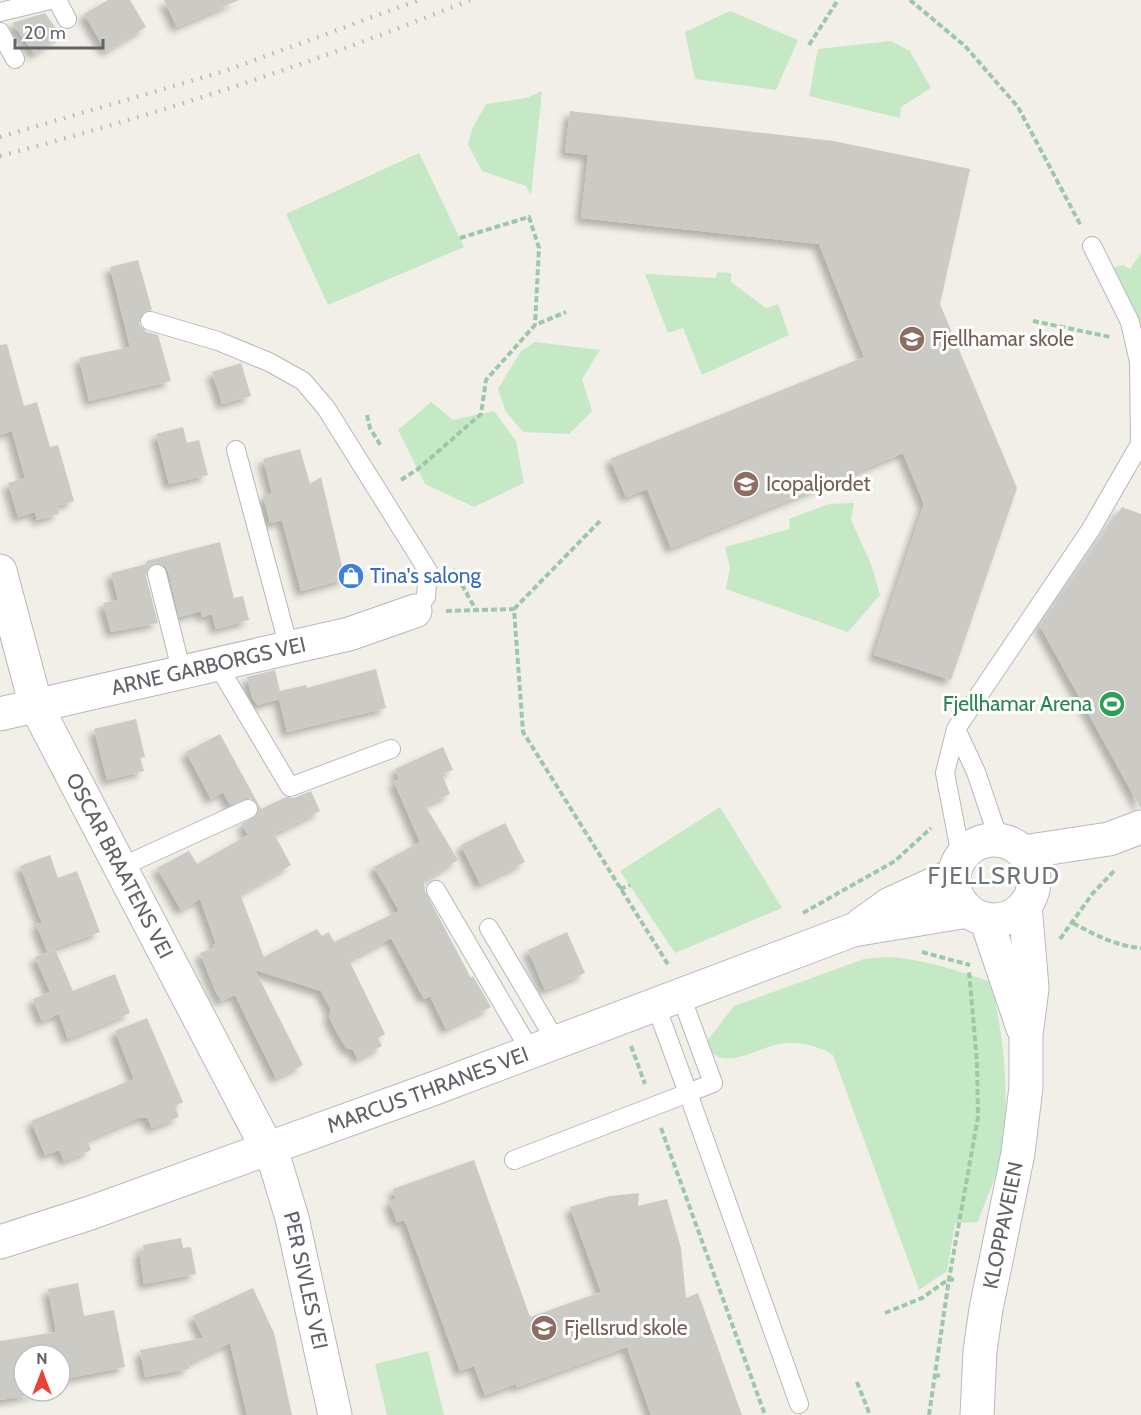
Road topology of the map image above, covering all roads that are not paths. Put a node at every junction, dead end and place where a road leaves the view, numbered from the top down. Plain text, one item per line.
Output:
1 (50, 0) edge
2 (57, 0) edge
3 (0, 12) edge
4 (67, 19) dead end
5 (0, 32) edge
6 (15, 59) dead end
7 (1092, 246) road end
8 (150, 321) dead end
9 (236, 450) dead end
10 (0, 571) edge
11 (157, 574) dead end
12 (416, 611) joint
13 (289, 648) junction
14 (217, 664) junction
15 (182, 673) junction
16 (36, 706) junction
17 (0, 714) edge
18 (956, 729) junction
19 (391, 749) dead end
20 (248, 809) dead end
21 (1141, 827) edge
22 (1011, 846) junction
23 (1114, 852) junction
24 (958, 865) junction
25 (121, 867) junction
26 (436, 891) dead end
27 (1029, 897) junction
28 (977, 915) junction
29 (489, 928) dead end
30 (853, 930) junction
31 (670, 991) junction
32 (1026, 1035) junction
33 (544, 1047) junction
34 (688, 1093) junction
35 (268, 1149) junction
36 (514, 1160) dead end
37 (0, 1242) edge
38 (799, 1404) dead end
39 (335, 1415) edge
40 (977, 1415) edge

1 - 3 lane
2 - 4 lane
5 - 6 lane
7 - 18 lane
8 - 12 lane
9 - 13 lane
10 - 16 main road, OSCAR BRAATENS VEI
11 - 15 lane
12 - 13 main road, ARNE GARBORGS VEI
13 - 14 main road, ARNE GARBORGS VEI
14 - 15 main road, ARNE GARBORGS VEI
14 - 19 lane
15 - 16 main road, ARNE GARBORGS VEI
16 - 17 main road, ARNE GARBORGS VEI
16 - 25 main road, OSCAR BRAATENS VEI
18 - 22 lane
18 - 24 lane
20 - 25 lane
21 - 23 main road
22 - 23 main road
22 - 24 main road
22 - 27 main road
23 - 27 main road
24 - 28 main road
24 - 30 main road, MARCUS THRANES VEI
25 - 35 main road, OSCAR BRAATENS VEI
26 - 33 lane
27 - 28 main road
27 - 32 main road, KLOPPAVEIEN
28 - 30 main road, MARCUS THRANES VEI
28 - 32 main road, KLOPPAVEIEN
29 - 33 lane
30 - 31 main road, MARCUS THRANES VEI
31 - 33 main road, MARCUS THRANES VEI
31 - 34 lane
31 - 34 lane
32 - 40 main road, KLOPPAVEIEN
33 - 35 main road, MARCUS THRANES VEI
34 - 36 lane
34 - 38 lane
35 - 37 main road, MARCUS THRANES VEI
35 - 39 main road, PER SIVLES VEI

